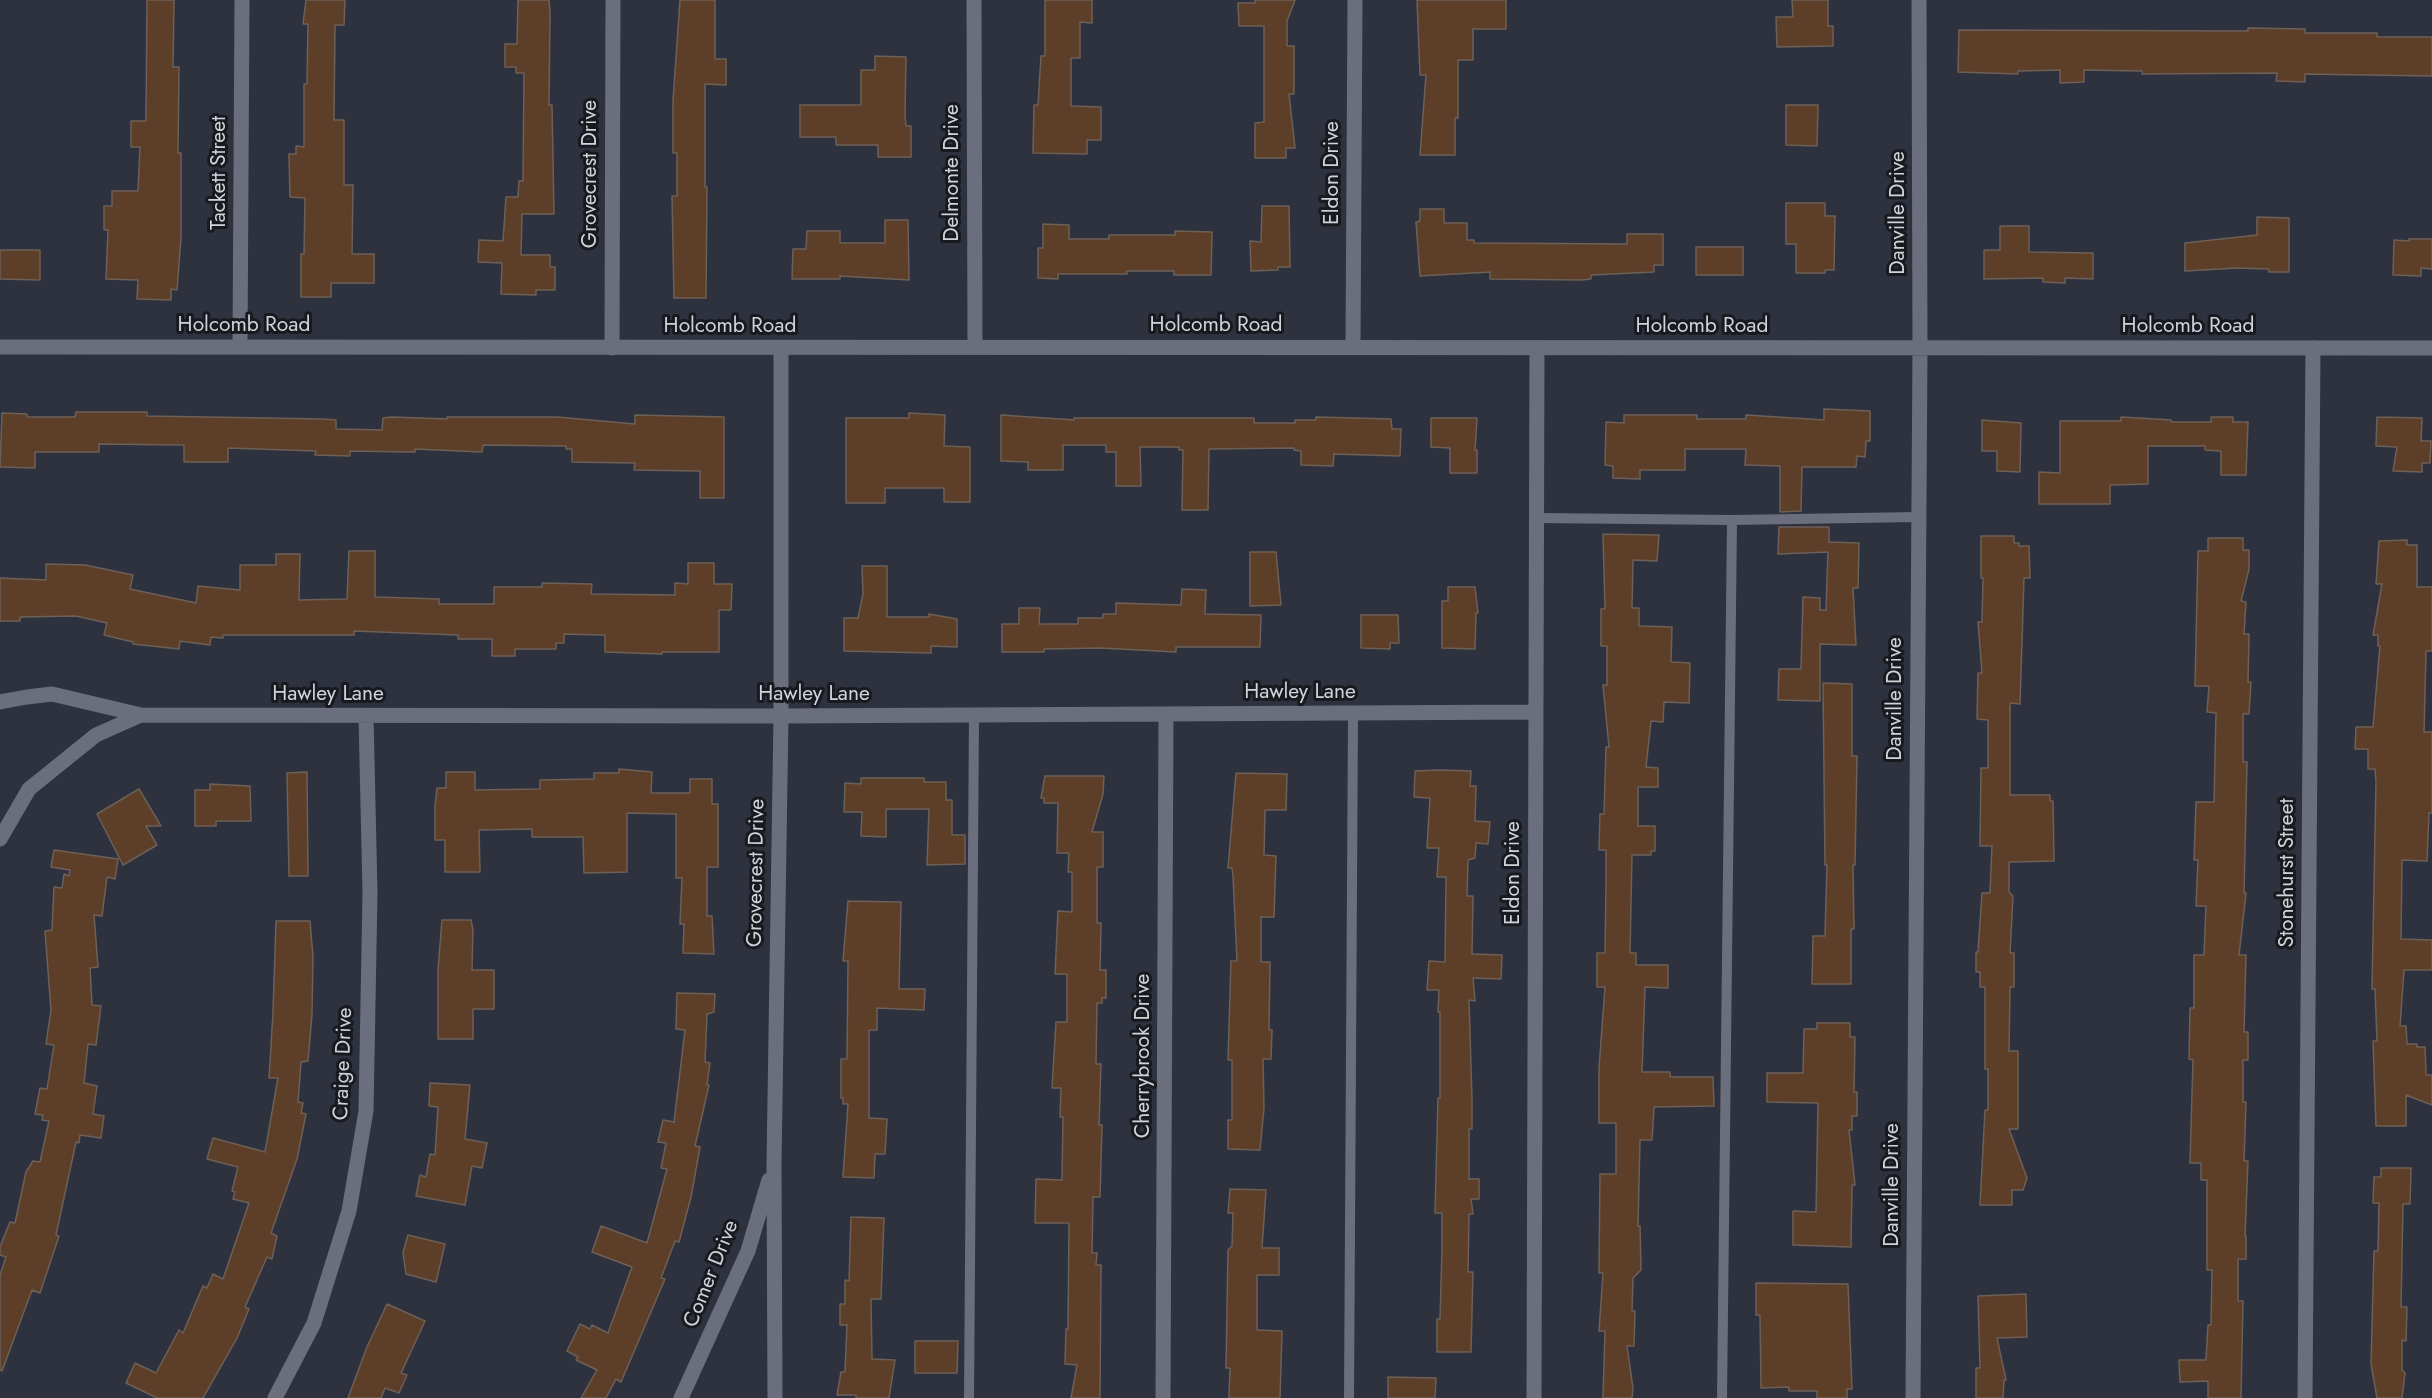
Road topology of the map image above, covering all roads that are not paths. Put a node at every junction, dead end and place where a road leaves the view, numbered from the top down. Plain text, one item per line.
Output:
1 (242, 0) edge
2 (613, 0) edge
3 (974, 0) edge
4 (1355, 0) edge
5 (1919, 0) edge
6 (975, 346) junction
7 (0, 347) edge
8 (240, 347) junction
9 (1353, 347) junction
10 (612, 348) junction
11 (781, 348) junction
12 (1538, 348) junction
13 (1920, 348) junction
14 (2313, 348) junction
15 (2432, 348) edge
16 (1918, 517) junction
17 (1538, 518) junction
18 (1732, 520) junction
19 (0, 702) edge
20 (1536, 712) junction
21 (1353, 713) junction
22 (1166, 714) junction
23 (141, 715) junction
24 (366, 716) junction
25 (974, 716) junction
26 (781, 717) junction
27 (0, 839) edge
28 (774, 1163) junction
29 (275, 1398) edge
30 (681, 1398) edge
31 (775, 1398) edge
32 (969, 1398) edge
33 (1163, 1398) edge
34 (1349, 1398) edge
35 (1534, 1398) edge
36 (1722, 1398) edge
37 (1913, 1398) edge
38 (2306, 1398) edge

1 - 8 street, Tackett Street
2 - 10 street, Grovecrest Drive
3 - 6 street, Delmonte Drive
4 - 9 street, Eldon Drive
5 - 13 street, Danville Drive
6 - 9 street, Holcomb Road
6 - 11 street, Holcomb Road
7 - 8 street, Holcomb Road
8 - 10 street, Holcomb Road
9 - 12 street, Holcomb Road
10 - 11 street, Holcomb Road
11 - 26 street, Grovecrest Drive
12 - 13 street, Holcomb Road
12 - 17 street, Eldon Drive
13 - 14 street, Holcomb Road
13 - 16 street, Danville Drive
14 - 15 street, Holcomb Road
14 - 38 street, Stonehurst Street
16 - 18 lane
16 - 37 street, Danville Drive
17 - 18 lane
17 - 20 street, Eldon Drive
18 - 36 lane
19 - 23 street
20 - 21 street, Hawley Lane
20 - 35 street, Eldon Drive
21 - 22 street, Hawley Lane
21 - 34 lane
22 - 25 street, Hawley Lane
22 - 33 street, Cherrybrook Drive
23 - 24 street, Hawley Lane
23 - 27 street, Hawley Lane
24 - 26 street, Hawley Lane
24 - 29 street, Craige Drive
25 - 26 street, Hawley Lane
25 - 32 lane
26 - 28 street, Grovecrest Drive
28 - 30 street, Comer Drive
28 - 31 street, Grovecrest Drive

